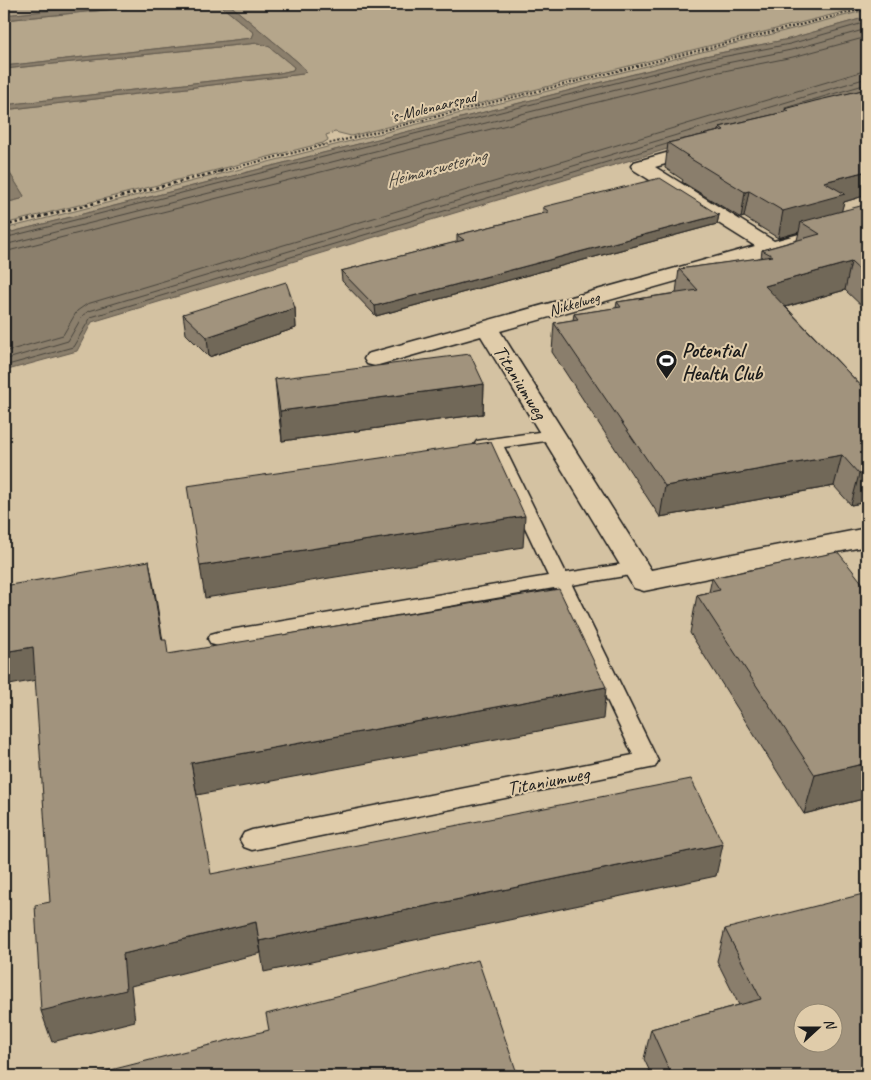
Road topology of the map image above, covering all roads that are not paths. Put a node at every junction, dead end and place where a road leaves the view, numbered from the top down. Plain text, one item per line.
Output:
1 (716, 145) edge
2 (867, 221) edge
3 (772, 248) junction
4 (486, 328) junction
5 (375, 359) dead end
6 (553, 435) junction
7 (494, 444) junction
8 (465, 448) edge
9 (867, 537) edge
10 (636, 568) junction
11 (560, 581) junction
12 (218, 639) dead end
13 (252, 840) dead end

1 - 3 street
2 - 3 street, Nikkelweg
3 - 4 street, Nikkelweg
4 - 5 street, Nikkelweg
4 - 6 street, Titaniumweg
6 - 7 lane, Titaniumweg
6 - 10 street, Titaniumweg
7 - 8 lane, Titaniumweg
7 - 11 lane, Titaniumweg
9 - 10 street, Titaniumweg
10 - 11 lane
11 - 12 lane
11 - 13 lane, Titaniumweg

